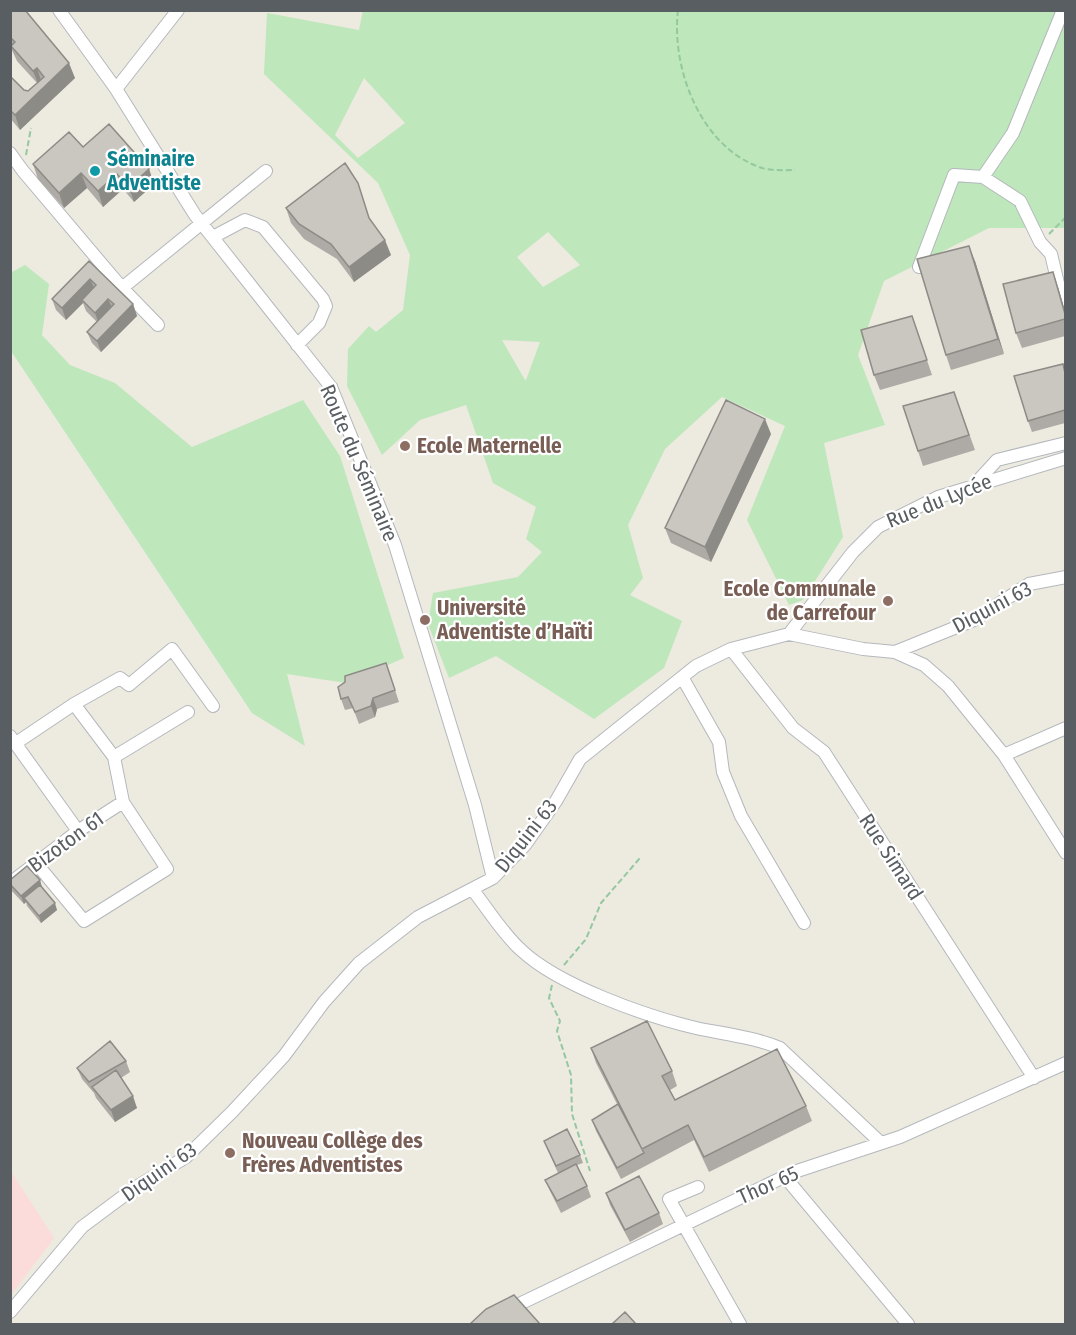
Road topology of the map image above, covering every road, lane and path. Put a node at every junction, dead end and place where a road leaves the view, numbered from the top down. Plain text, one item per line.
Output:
1 (59, 10) edge
2 (178, 10) edge
3 (678, 10) edge
4 (1063, 10) edge
5 (116, 88) junction
6 (31, 128) dead end
7 (10, 153) edge
8 (795, 170) dead end
9 (23, 171) junction
10 (266, 171) dead end
11 (983, 177) junction
12 (1065, 217) edge
13 (202, 224) junction
14 (213, 237) junction
15 (1040, 242) junction
16 (919, 267) edge
17 (122, 288) junction
18 (1065, 317) edge
19 (158, 325) dead end
20 (297, 345) junction
21 (1065, 443) edge
22 (1065, 458) edge
23 (974, 485) junction
24 (1065, 577) edge
25 (789, 634) junction
26 (731, 649) junction
27 (895, 652) junction
28 (682, 677) junction
29 (75, 704) junction
30 (213, 706) dead end
31 (188, 712) dead end
32 (1065, 728) edge
33 (13, 739) edge
34 (1004, 755) junction
35 (114, 757) junction
36 (123, 802) junction
37 (78, 831) junction
38 (1065, 854) edge
39 (640, 858) dead end
40 (36, 863) junction
41 (494, 878) junction
42 (10, 884) edge
43 (472, 889) junction
44 (804, 923) dead end
45 (554, 976) junction
46 (1065, 1062) edge
47 (1035, 1078) junction
48 (881, 1143) junction
49 (590, 1171) dead end
50 (785, 1177) junction
51 (698, 1187) dead end
52 (683, 1225) junction
53 (10, 1312) edge
54 (495, 1315) edge
55 (740, 1324) edge
56 (908, 1324) edge

1 - 5 street, Route du Séminaire
2 - 5 street
3 - 8 path
4 - 11 street
5 - 13 street, Route du Séminaire
6 - 9 path
7 - 9 street
9 - 17 street
10 - 13 street
11 - 15 street
11 - 16 street
12 - 15 path
13 - 14 street, Route du Séminaire
13 - 17 street
14 - 20 street, Route du Séminaire
14 - 20 street
15 - 18 street
17 - 19 street
20 - 41 street, Route du Séminaire
21 - 23 street
22 - 23 street, Rue du Lycée
23 - 25 street, Rue du Lycée
24 - 27 street, Diquini 63
25 - 26 street, Diquini 63
25 - 27 street, Diquini 63
26 - 28 street, Diquini 63
26 - 47 street, Rue Simard
27 - 34 street
28 - 41 street, Diquini 63
28 - 44 street
29 - 30 street
29 - 33 street
29 - 35 street
31 - 35 street
32 - 34 street
33 - 37 street
34 - 38 street
35 - 36 street
36 - 37 street, Bizoton 61
36 - 40 street
37 - 40 street, Bizoton 61
39 - 45 path
40 - 42 street, Bizoton 61
41 - 43 street, Diquini 63
43 - 45 street
43 - 53 street, Diquini 63
45 - 48 street
45 - 49 path
46 - 47 street, Thor 65
47 - 48 street, Thor 65
48 - 50 street, Thor 65
50 - 52 street, Thor 65
50 - 56 street
51 - 52 street
52 - 54 street, Thor 65
52 - 55 street

